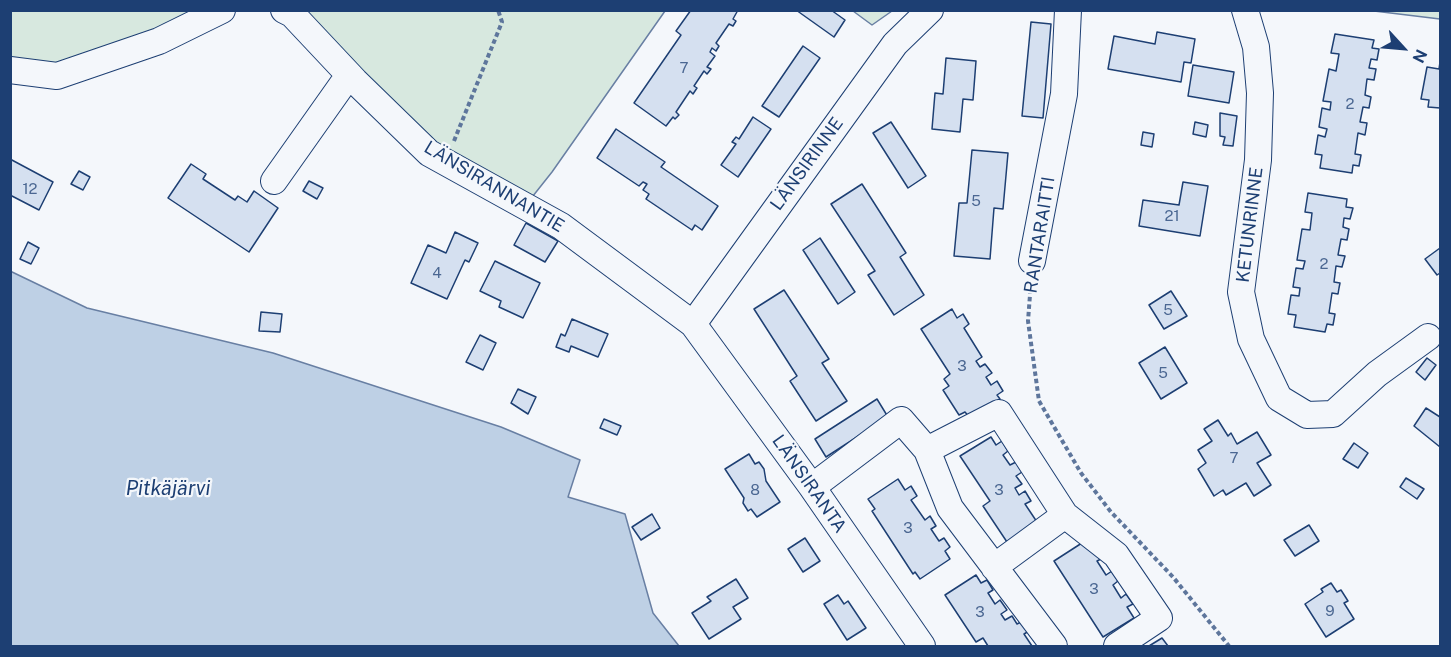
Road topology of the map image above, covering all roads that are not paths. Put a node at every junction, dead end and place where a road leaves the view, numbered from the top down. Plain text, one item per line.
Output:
1 (222, 10) edge
2 (284, 10) edge
3 (930, 10) edge
4 (1068, 10) edge
5 (1245, 10) edge
6 (10, 70) edge
7 (349, 75) junction
8 (273, 181) dead end
9 (1032, 261) road end
10 (693, 324) junction
11 (1428, 338) dead end
12 (927, 450) junction
13 (812, 487) junction
14 (1065, 515) junction
15 (994, 567) junction
16 (922, 646) edge
17 (1054, 646) edge
18 (1117, 646) edge

1 - 6 street
2 - 7 street, LÄNSIRANNANTIE
3 - 10 street, LÄNSIRINNE
4 - 9 street, RANTARAITTI
5 - 11 street, KETUNRINNE
7 - 8 street
7 - 10 street, LÄNSIRANNANTIE
10 - 13 street, LÄNSIRANTA
12 - 13 street
12 - 14 street
12 - 15 street
13 - 16 street, LÄNSIRANTA
14 - 15 street
14 - 18 street
15 - 17 street

